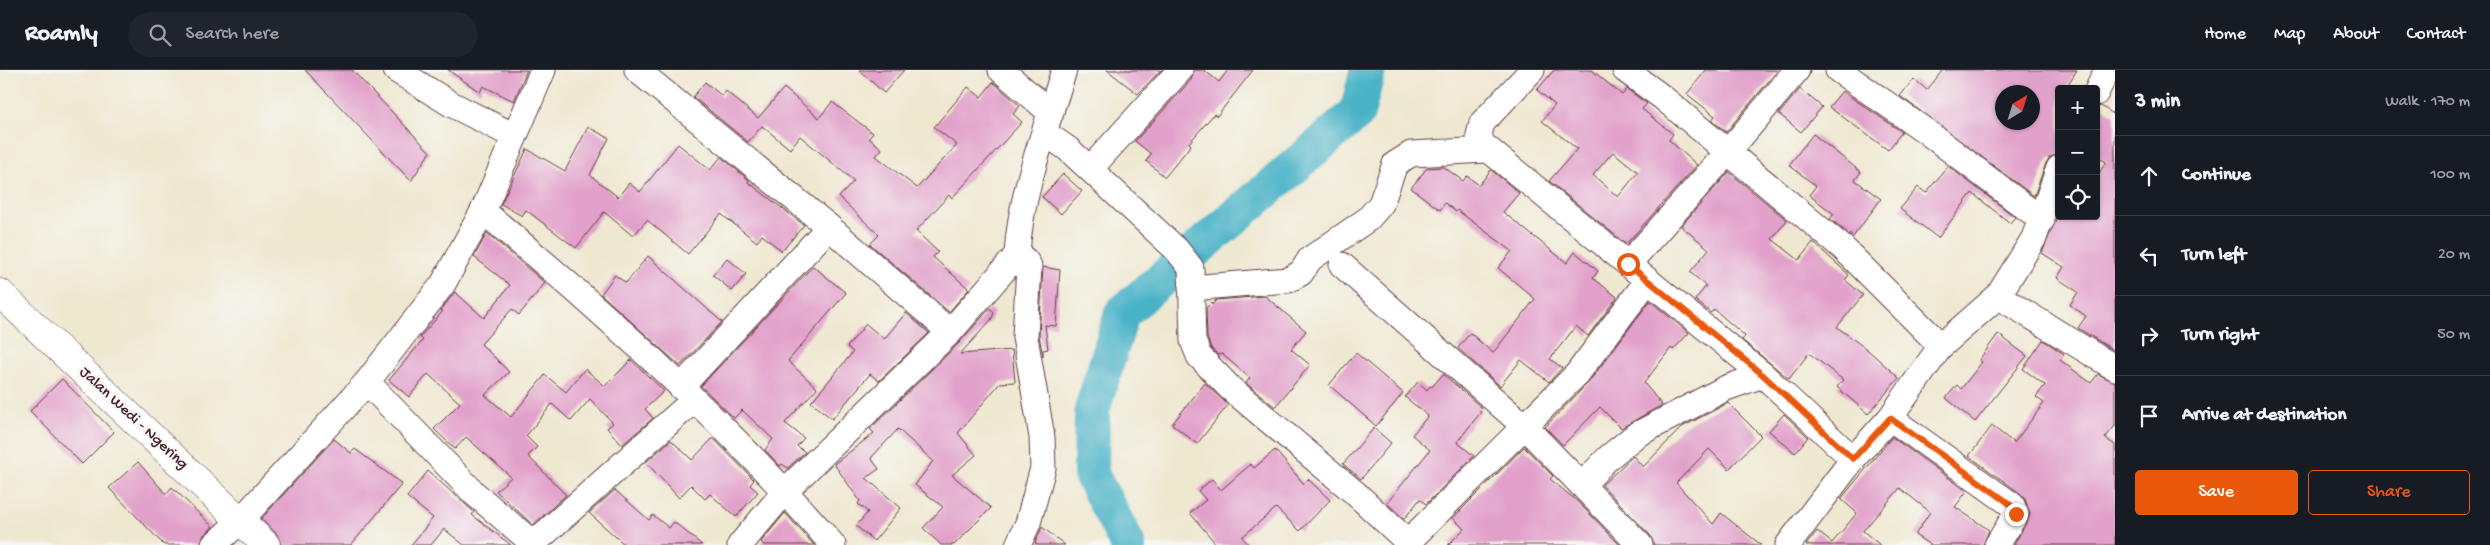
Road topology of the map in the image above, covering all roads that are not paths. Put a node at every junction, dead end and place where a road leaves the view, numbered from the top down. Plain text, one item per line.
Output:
1 (396, 70) edge
2 (543, 70) edge
3 (1001, 70) edge
4 (1064, 70) edge
5 (1180, 70) edge
6 (1532, 70) edge
7 (1625, 70) edge
8 (1797, 70) edge
9 (1838, 70) edge
10 (2107, 70) edge
11 (649, 73) edge
12 (2100, 85) edge
13 (1053, 132) junction
14 (514, 136) junction
15 (1488, 150) junction
16 (1728, 152) junction
17 (1090, 170) junction
18 (2057, 175) edge
19 (483, 211) junction
20 (2042, 220) junction
21 (829, 227) junction
22 (1020, 257) junction
23 (1628, 264) junction
24 (1342, 265) dead end
25 (1186, 268) junction
26 (1648, 280) junction
27 (0, 293) edge
28 (1998, 296) junction
29 (950, 332) junction
30 (1941, 346) junction
31 (2115, 368) edge
32 (1763, 375) junction
33 (367, 382) junction
34 (687, 394) junction
35 (1890, 418) junction
36 (1524, 426) junction
37 (1853, 459) junction
38 (1582, 485) junction
39 (786, 490) junction
40 (240, 520) junction
41 (534, 544) edge
42 (1408, 544) edge
43 (214, 545) edge
44 (266, 545) edge
45 (740, 545) edge
46 (833, 545) edge
47 (1018, 545) edge
48 (1640, 545) edge
49 (1788, 545) edge
50 (1997, 545) edge

1 - 14 street
2 - 14 street
3 - 13 street
4 - 13 street
5 - 17 street
6 - 15 street
7 - 16 street
8 - 16 street
9 - 20 street
10 - 12 street
11 - 21 street
13 - 17 street
13 - 22 street
14 - 19 street
15 - 23 street
15 - 25 street
16 - 23 street
16 - 30 street
17 - 25 street
18 - 20 street
19 - 33 street
19 - 34 street
20 - 28 street
21 - 29 street
21 - 34 street
22 - 29 street
22 - 47 street
23 - 26 street
24 - 36 street
25 - 42 street
26 - 32 street
26 - 36 street
27 - 40 main road, Jalan Wedi - Ngering
28 - 30 street
28 - 31 street
29 - 39 street
30 - 35 street
32 - 37 street
32 - 38 street
33 - 40 street
33 - 41 street
34 - 39 street
34 - 41 street
35 - 37 street
35 - 50 street
36 - 38 street
36 - 42 street
37 - 49 street
38 - 48 street
39 - 45 street
39 - 46 street
40 - 43 street
40 - 44 main road, Jalan Wedi - Ngering

